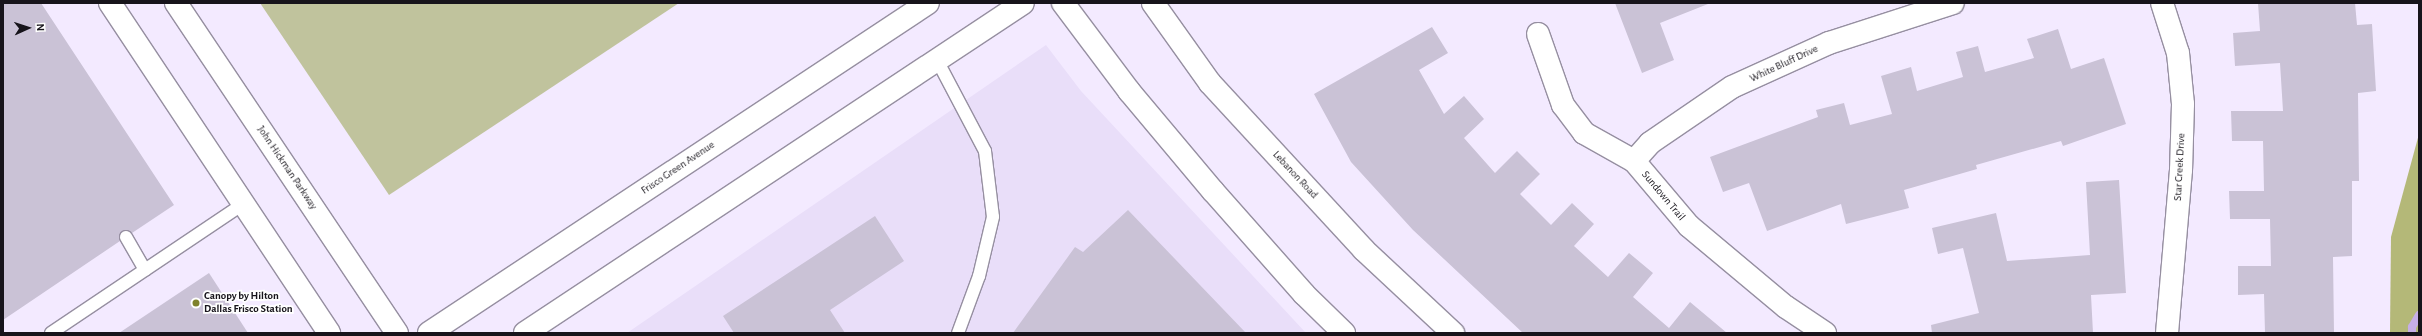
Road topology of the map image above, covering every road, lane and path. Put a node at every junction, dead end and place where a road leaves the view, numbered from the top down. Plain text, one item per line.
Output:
1 (110, 3) edge
2 (176, 3) edge
3 (928, 3) edge
4 (1023, 3) edge
5 (1063, 3) edge
6 (1153, 3) edge
7 (1953, 3) edge
8 (2162, 3) edge
9 (1538, 34) dead end
10 (937, 60) junction
11 (1634, 161) junction
12 (243, 204) junction
13 (126, 237) dead end
14 (145, 270) junction
15 (51, 333) edge
16 (329, 333) edge
17 (397, 333) edge
18 (429, 333) edge
19 (526, 333) edge
20 (958, 333) edge
21 (1344, 333) edge
22 (1453, 333) edge
23 (1825, 333) edge
24 (2167, 333) edge

1 - 12 street
2 - 17 street, John Hickman Parkway
3 - 18 street, Frisco Green Avenue
4 - 10 street
5 - 21 street
6 - 22 street, Lebanon Road
7 - 11 street, White Bluff Drive
8 - 24 street, Star Creek Drive
9 - 11 street, Sundown Trail
10 - 19 street
10 - 20 lane
11 - 23 street, Sundown Trail
12 - 14 lane
12 - 16 street
13 - 14 lane
14 - 15 lane

